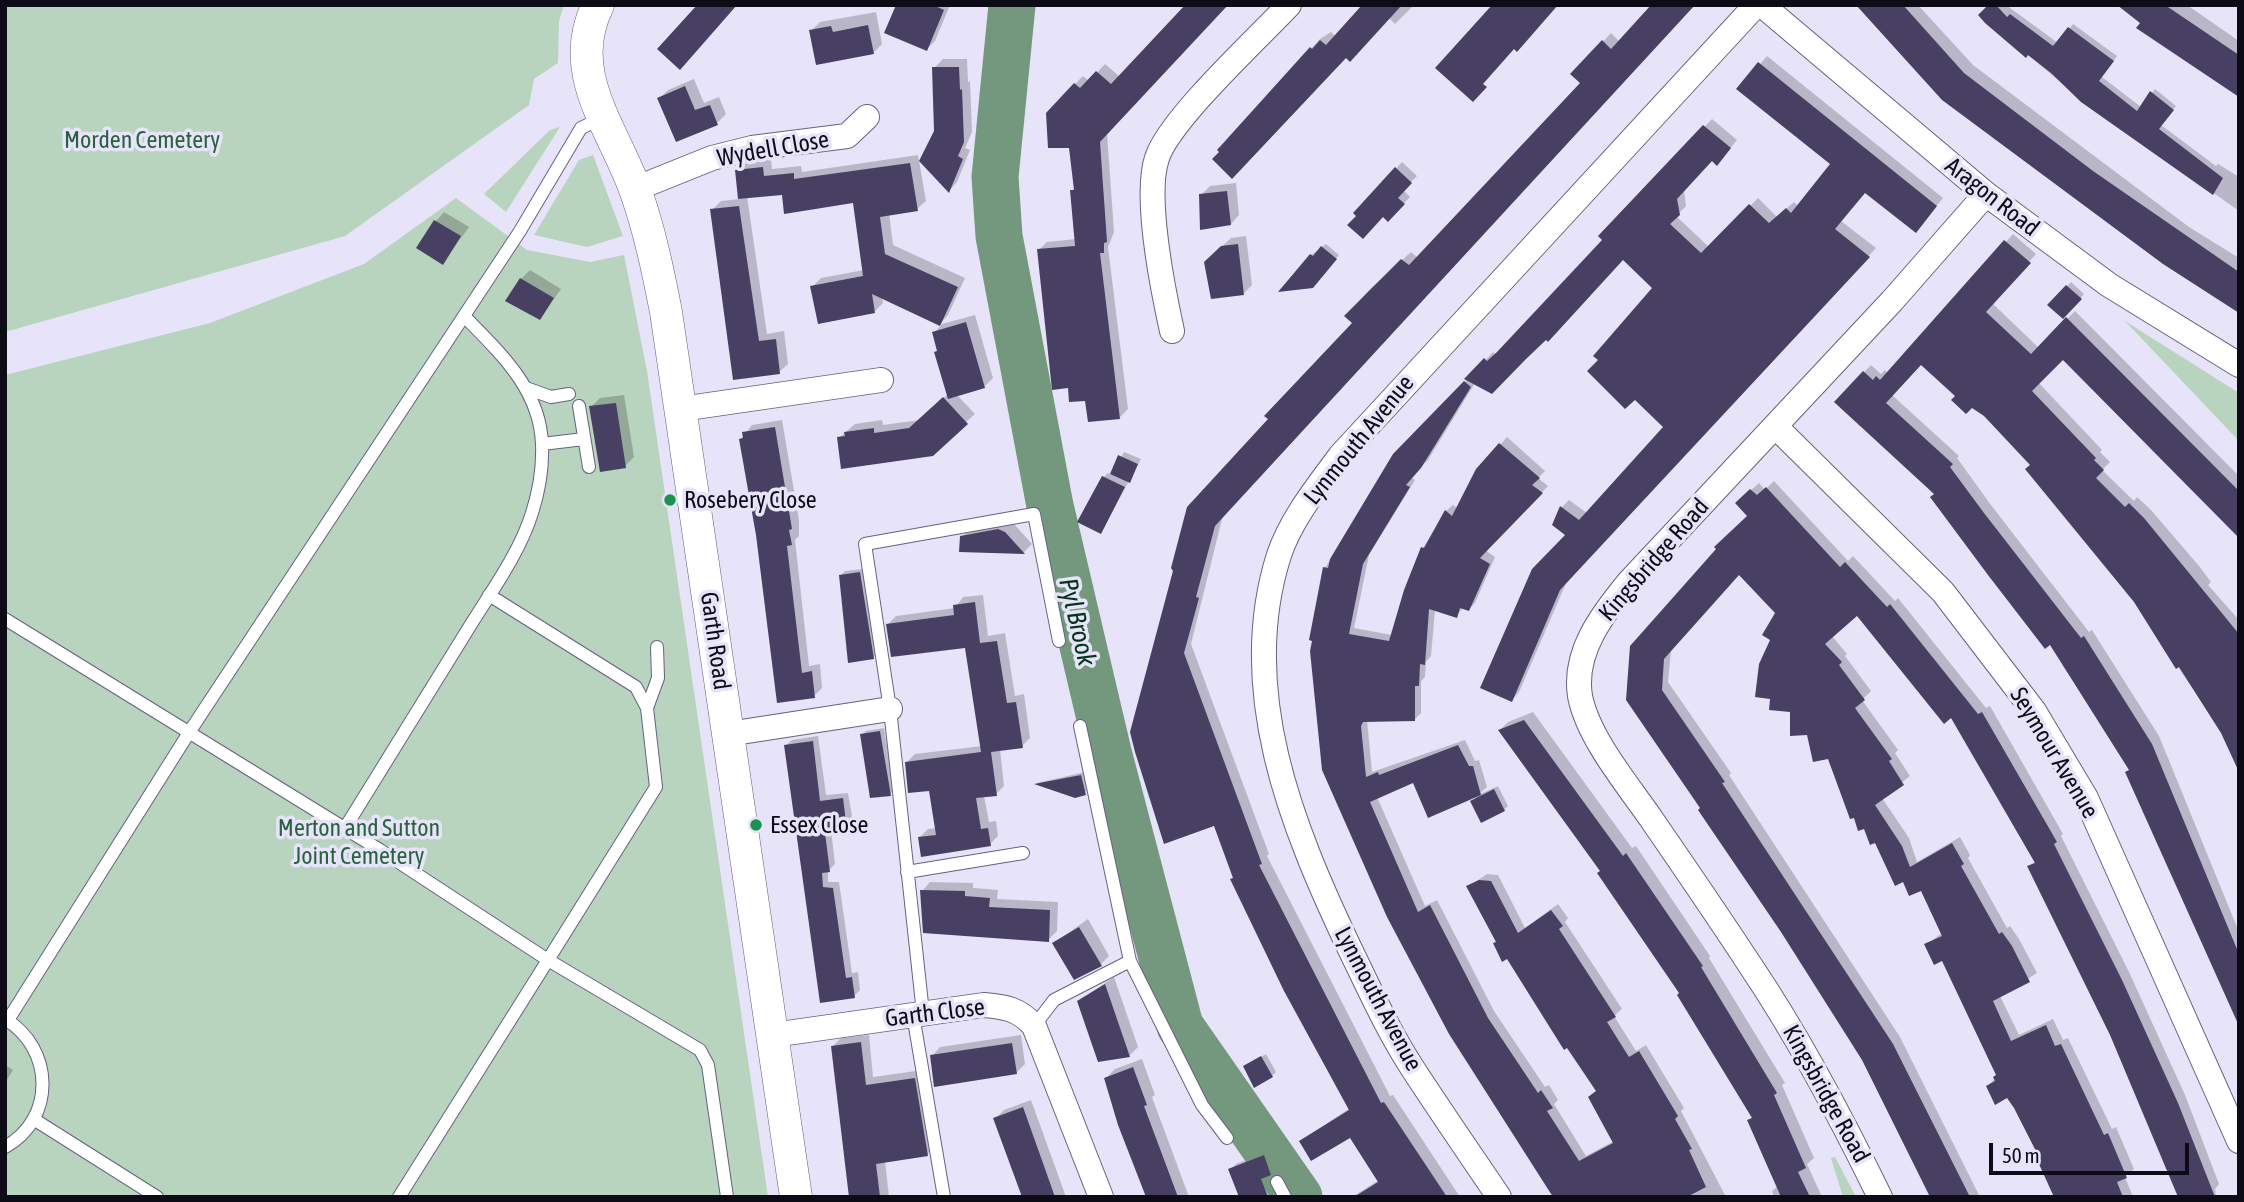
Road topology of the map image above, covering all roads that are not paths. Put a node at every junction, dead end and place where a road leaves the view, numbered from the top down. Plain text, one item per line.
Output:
1 (598, 5) edge
2 (1289, 5) edge
3 (1756, 5) edge
4 (1762, 5) edge
5 (598, 107) junction
6 (867, 117) dead end
7 (635, 189) junction
8 (1986, 194) junction
9 (464, 316) junction
10 (1172, 331) dead end
11 (2239, 365) edge
12 (881, 380) dead end
13 (526, 388) junction
14 (569, 394) dead end
15 (579, 405) dead end
16 (681, 409) junction
17 (1776, 427) junction
18 (584, 439) junction
19 (542, 444) junction
20 (589, 467) dead end
21 (489, 594) junction
22 (5, 619) edge
23 (1059, 641) dead end
24 (657, 647) dead end
25 (647, 708) junction
26 (890, 709) junction
27 (1080, 726) dead end
28 (190, 731) junction
29 (728, 734) junction
30 (345, 828) junction
31 (1023, 853) dead end
32 (907, 872) junction
33 (548, 960) junction
34 (1130, 961) junction
35 (918, 1014) junction
36 (6, 1019) edge
37 (1034, 1026) junction
38 (773, 1035) junction
39 (35, 1120) junction
40 (1227, 1138) dead end
41 (2239, 1141) edge
42 (5, 1147) edge
43 (1277, 1182) dead end
44 (157, 1197) edge
45 (399, 1197) edge
46 (727, 1197) edge
47 (796, 1197) edge
48 (944, 1197) edge
49 (1101, 1197) edge
50 (1286, 1197) edge
51 (1499, 1197) edge
52 (1880, 1197) edge

1 - 5 street, Garth Road
2 - 10 street
3 - 51 street, Lynmouth Avenue
4 - 8 street, Aragon Road
5 - 7 street, Garth Road
5 - 9 lane
6 - 7 street, Wydell Close
7 - 16 street, Garth Road
8 - 11 street, Aragon Road
8 - 17 street, Kingsbridge Road
9 - 13 lane
9 - 28 lane
12 - 16 street
13 - 14 lane
13 - 19 lane
15 - 18 lane
16 - 29 street, Garth Road
17 - 41 street, Seymour Avenue
17 - 52 street, Kingsbridge Road
18 - 19 lane
18 - 20 lane
19 - 21 lane
21 - 25 lane
21 - 30 lane
22 - 28 lane
23 - 26 lane
24 - 25 lane
25 - 33 lane
26 - 29 street
26 - 32 lane
27 - 34 lane
28 - 30 lane
28 - 36 lane
29 - 38 street, Garth Road
30 - 33 lane
31 - 32 lane
32 - 35 lane
33 - 45 lane
33 - 46 lane
34 - 37 lane
34 - 40 lane
35 - 37 street, Garth Close
35 - 38 street, Garth Close
35 - 48 lane
36 - 39 lane
37 - 49 street
38 - 47 street, Garth Road
39 - 42 lane
39 - 44 lane
43 - 50 lane

